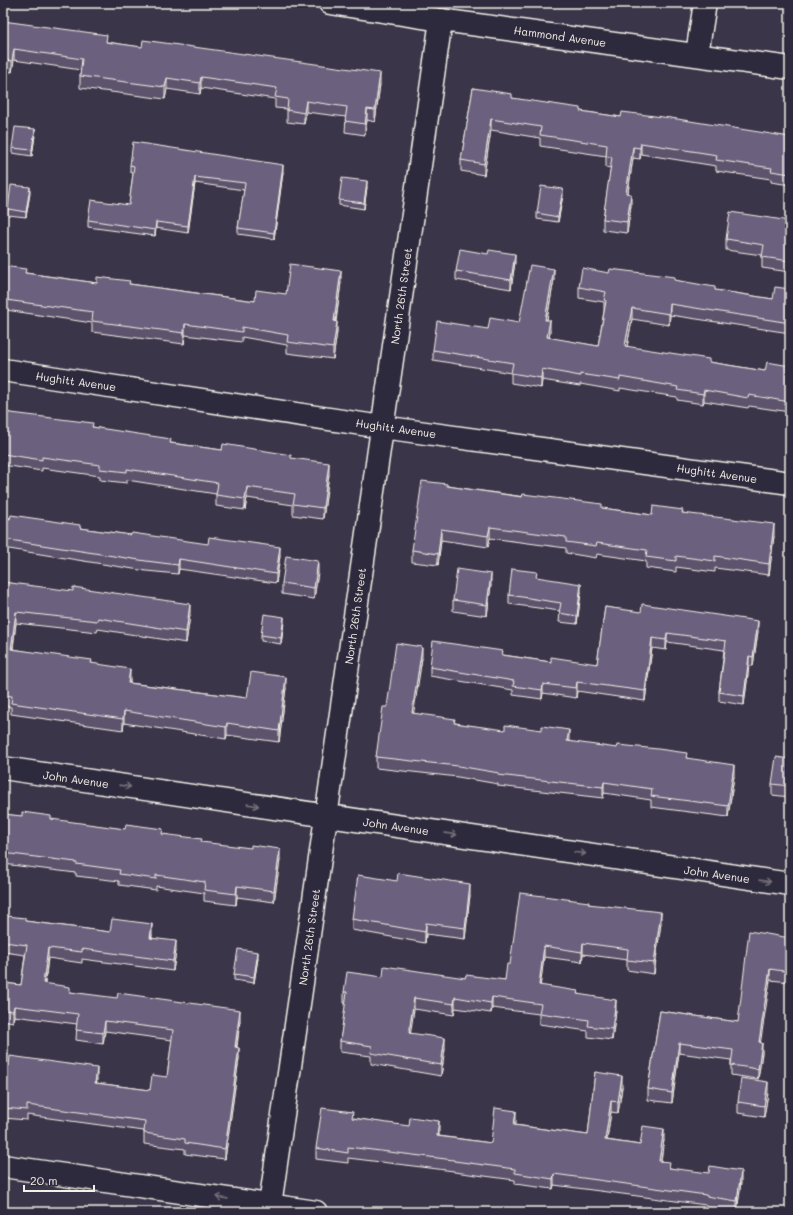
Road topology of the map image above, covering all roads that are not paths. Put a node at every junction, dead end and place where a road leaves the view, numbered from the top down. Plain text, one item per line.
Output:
1 (330, 3) edge
2 (705, 3) edge
3 (441, 20) junction
4 (697, 54) junction
5 (790, 68) edge
6 (3, 370) edge
7 (382, 426) junction
8 (790, 483) edge
9 (3, 768) edge
10 (326, 816) junction
11 (790, 884) edge
12 (3, 1166) edge
13 (269, 1209) edge
14 (316, 1212) edge

1 - 3 street, Hammond Avenue
2 - 4 street
3 - 4 street, Hammond Avenue
3 - 7 street, North 26th Street
4 - 5 street, Hammond Avenue
6 - 7 street, Hughitt Avenue
7 - 8 street, Hughitt Avenue
7 - 10 street, North 26th Street
9 -> 10 street, John Avenue
10 -> 11 street, John Avenue
10 - 13 street, North 26th Street
13 -> 12 street
13 - 14 street

